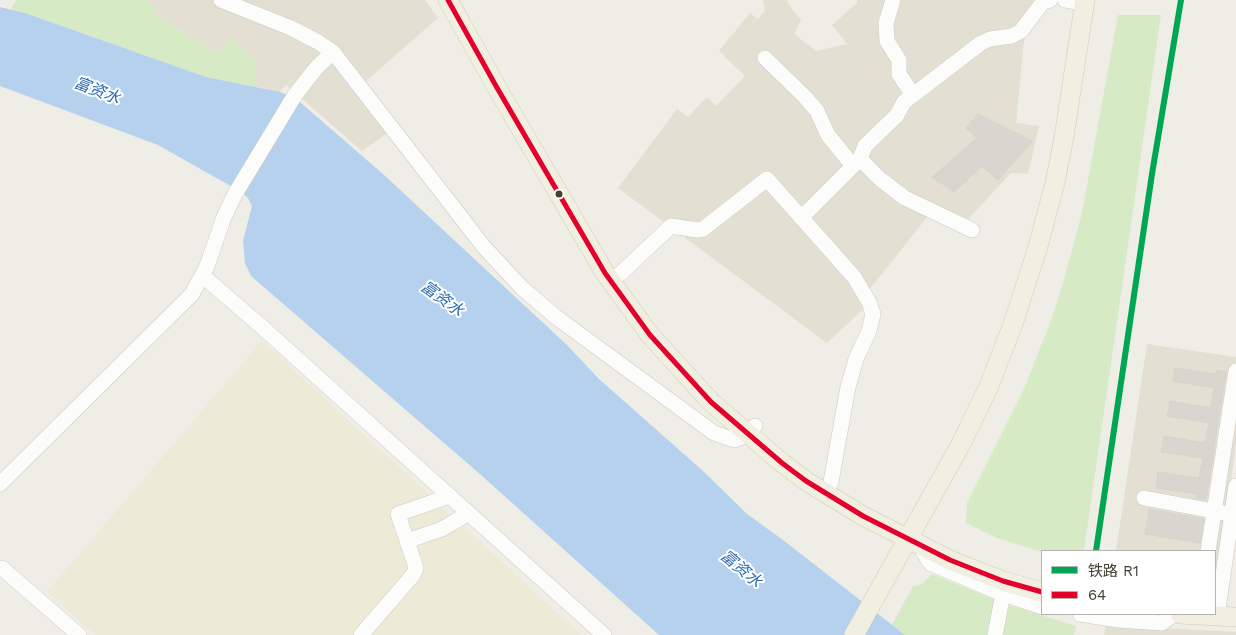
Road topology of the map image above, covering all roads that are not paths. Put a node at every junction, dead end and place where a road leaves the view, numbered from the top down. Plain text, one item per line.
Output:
1 (221, 0) edge
2 (448, 0) edge
3 (461, 0) edge
4 (893, 0) edge
5 (1050, 0) edge
6 (1064, 0) edge
7 (1088, 1) edge
8 (333, 52) junction
9 (764, 58) dead end
10 (913, 95) junction
11 (857, 162) junction
12 (801, 218) junction
13 (972, 230) dead end
14 (620, 274) junction
15 (203, 276) junction
16 (1236, 371) edge
17 (751, 431) junction
18 (831, 482) junction
19 (0, 484) edge
20 (1236, 486) edge
21 (450, 496) junction
22 (1144, 498) dead end
23 (1214, 511) junction
24 (469, 514) junction
25 (1232, 514) junction
26 (917, 538) junction
27 (407, 541) junction
28 (1208, 550) edge
29 (2, 568) dead end
30 (1041, 580) edge
31 (1041, 592) edge
32 (885, 594) junction
33 (1003, 594) junction
34 (1041, 607) edge
35 (1222, 608) edge
36 (1086, 615) edge
37 (1173, 615) edge
38 (1236, 617) edge
39 (79, 635) edge
40 (362, 635) edge
41 (604, 635) edge
42 (854, 635) edge
43 (869, 635) edge
44 (995, 635) edge

1 - 8 street
2 - 17 main road
3 - 14 main road
4 - 10 street
5 - 10 street
6 - 7 street
7 - 26 main road
8 - 15 street
8 - 17 street
9 - 11 street
10 - 11 street
11 - 12 street
11 - 13 street
12 - 14 street
12 - 18 street
14 - 17 main road
15 - 19 street
15 - 21 street
16 - 23 street
17 - 18 main road
17 - 26 main road
18 - 26 main road
20 - 25 street
21 - 24 street
21 - 27 street
22 - 23 street
23 - 25 street
23 - 28 street
24 - 27 street
24 - 41 street
25 - 35 street
26 - 30 main road
26 - 31 main road
26 - 32 main road
26 - 33 street
27 - 40 street
29 - 39 street
32 - 42 main road
32 - 43 main road
33 - 34 street
33 - 44 street
35 - 38 main road
36 - 37 street

